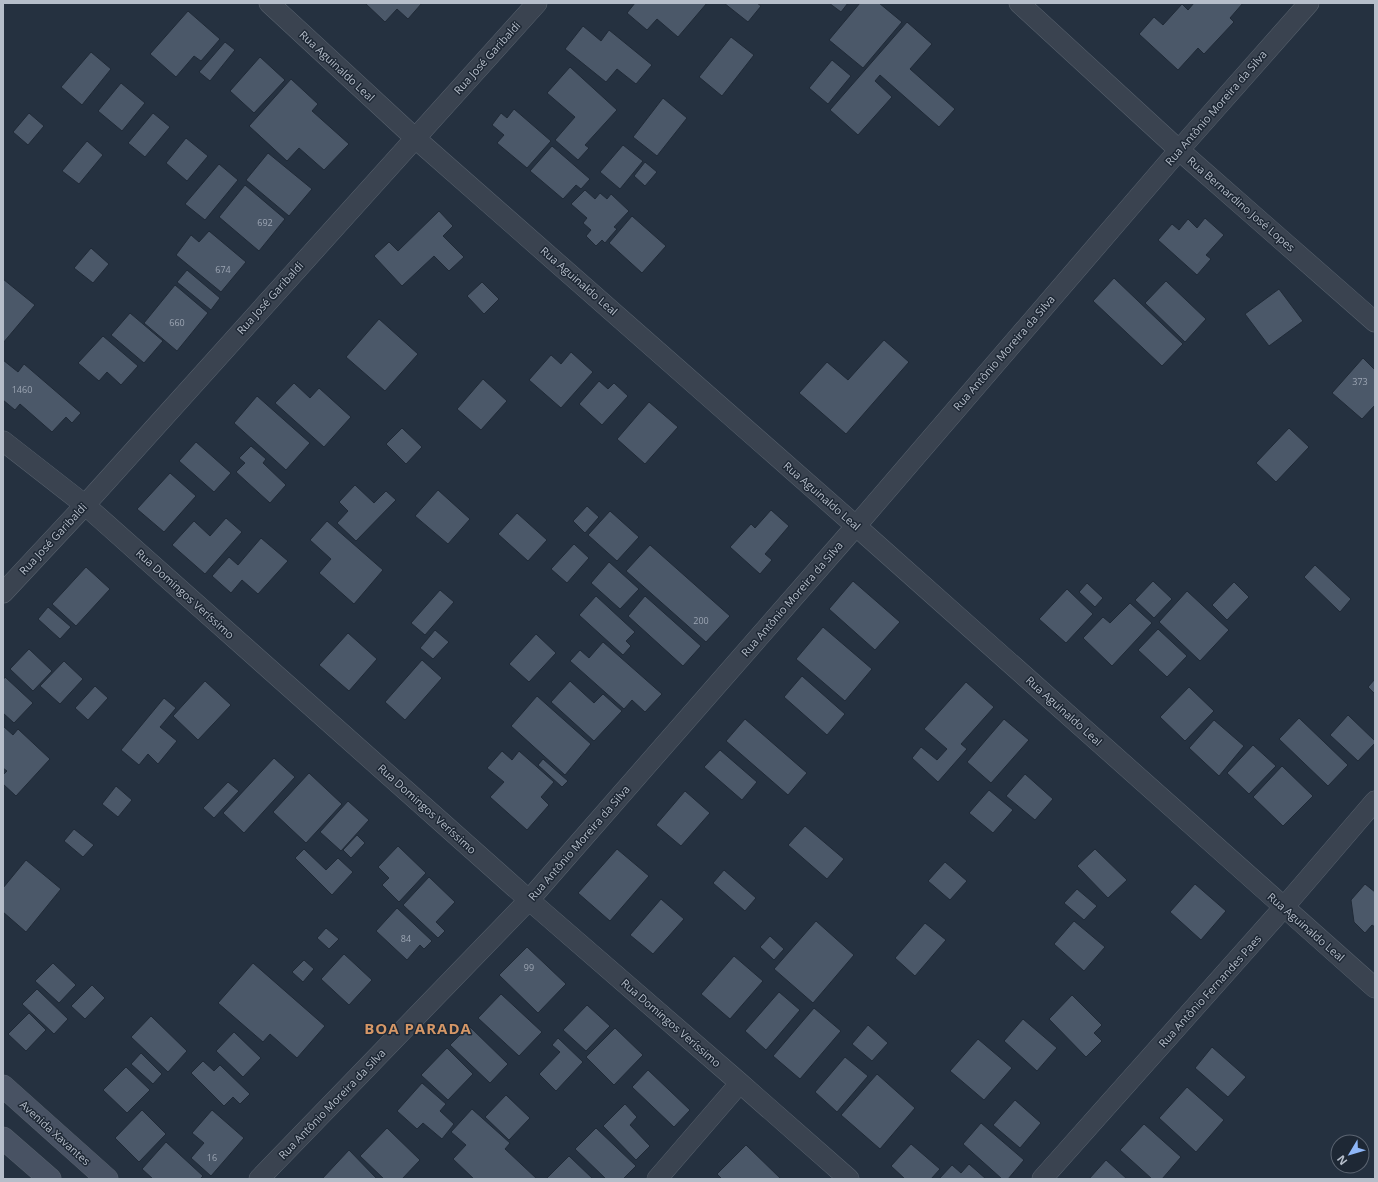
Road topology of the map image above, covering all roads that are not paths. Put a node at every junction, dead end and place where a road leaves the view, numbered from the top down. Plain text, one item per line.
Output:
1 (269, 3) edge
2 (537, 3) edge
3 (1019, 3) edge
4 (1309, 3) edge
5 (415, 138) junction
6 (1179, 150) junction
7 (1375, 322) edge
8 (3, 441) edge
9 (85, 505) junction
10 (856, 526) junction
11 (3, 593) edge
12 (1375, 801) edge
13 (529, 900) junction
14 (1284, 907) junction
15 (1375, 988) edge
16 (740, 1083) junction
17 (3, 1086) edge
18 (3, 1138) edge
19 (50, 1179) edge
20 (107, 1179) edge
21 (259, 1179) edge
22 (657, 1179) edge
23 (849, 1179) edge
24 (1042, 1179) edge

1 - 5 street, Rua Aguinaldo Leal
2 - 5 street, Rua José Garibaldi
3 - 6 street, Rua Bernardino José Lopes
4 - 6 street, Rua Antônio Moreira da Silva
5 - 9 street, Rua José Garibaldi
5 - 10 street, Rua Aguinaldo Leal
6 - 7 street, Rua Bernardino José Lopes
6 - 10 street, Rua Antônio Moreira da Silva
8 - 9 street, Rua Domingos Veríssimo
9 - 11 street, Rua José Garibaldi
9 - 13 street, Rua Domingos Veríssimo
10 - 13 street, Rua Antônio Moreira da Silva
10 - 14 street, Rua Aguinaldo Leal
12 - 14 street, Rua Antônio Fernandes Paes
13 - 16 street, Rua Domingos Veríssimo
13 - 21 street, Rua Antônio Moreira da Silva
14 - 15 street, Rua Aguinaldo Leal
14 - 24 street, Rua Antônio Fernandes Paes
16 - 22 street
16 - 23 street, Rua Domingos Veríssimo
17 - 20 main road, Avenida Xavantes
18 - 19 main road

